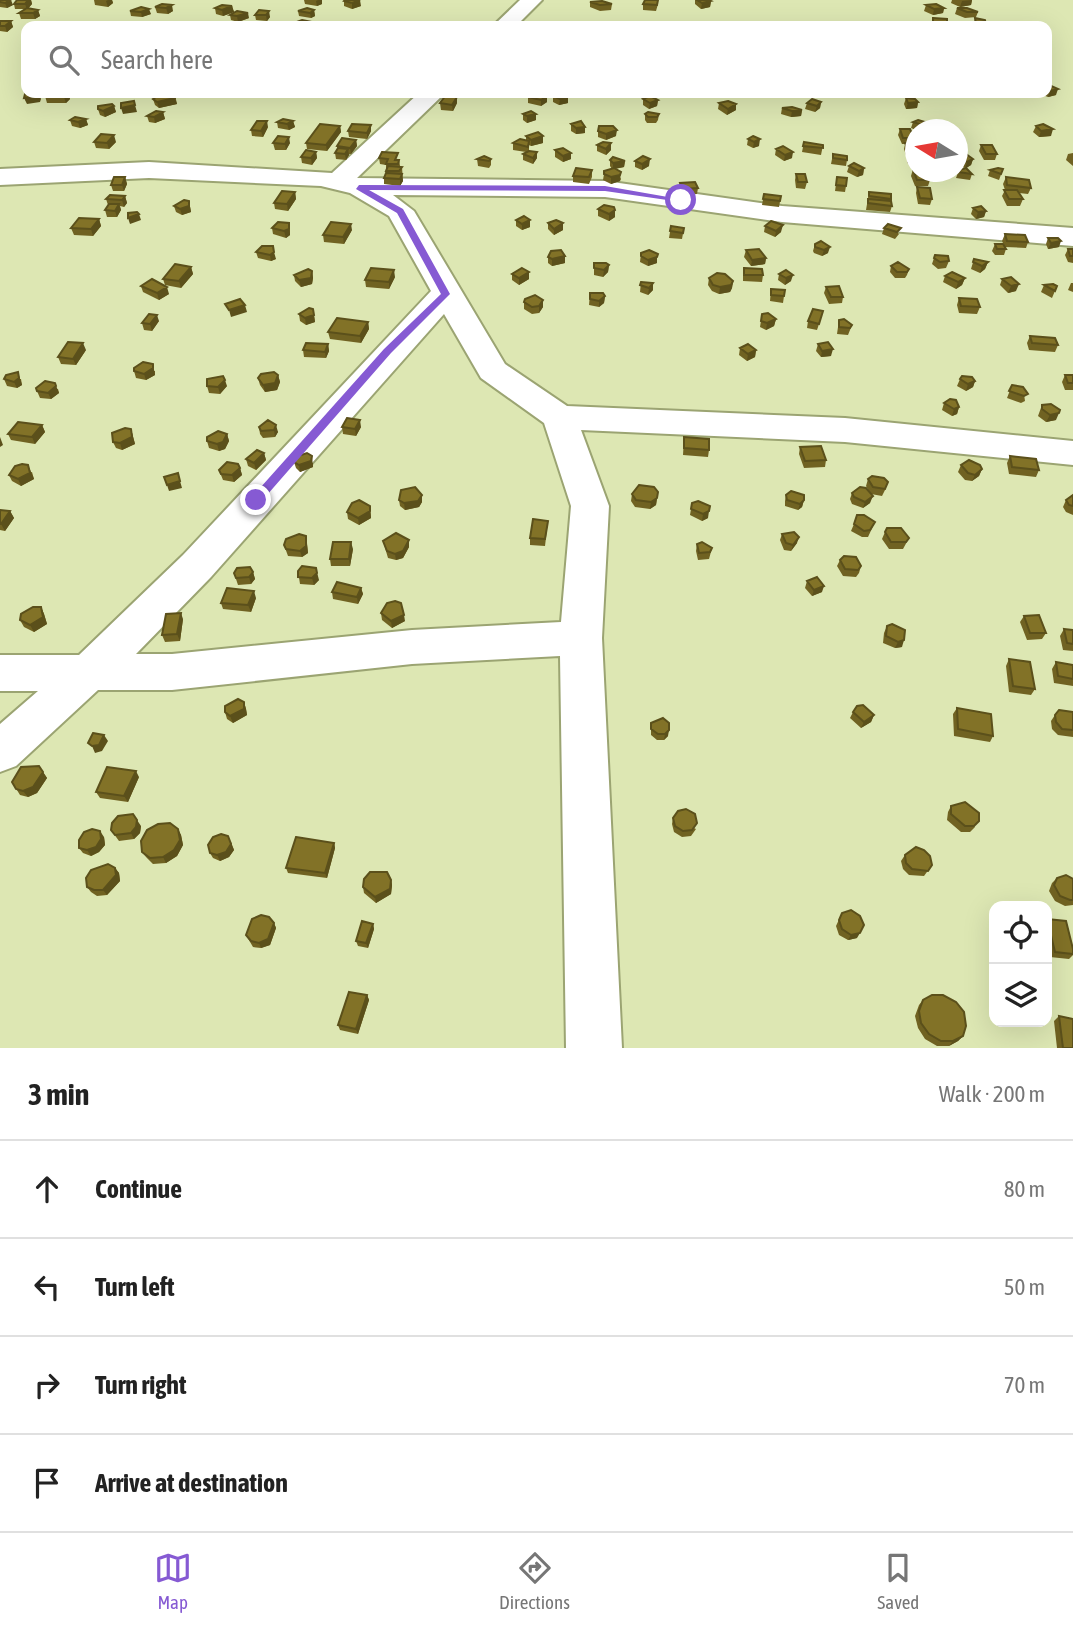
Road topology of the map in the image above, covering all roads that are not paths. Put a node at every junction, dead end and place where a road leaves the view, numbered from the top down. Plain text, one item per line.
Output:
1 (532, 0) edge
2 (509, 21) edge
3 (428, 98) edge
4 (0, 177) edge
5 (349, 184) junction
6 (1073, 237) edge
7 (446, 294) junction
8 (559, 417) junction
9 (1073, 453) edge
10 (581, 638) junction
11 (0, 673) edge
12 (87, 673) junction
13 (0, 752) edge
14 (594, 1048) edge

1 - 2 street
3 - 5 street
4 - 5 street
5 - 6 street
5 - 7 street
7 - 8 street
7 - 12 street
8 - 9 street
8 - 10 street
10 - 12 street
10 - 14 street
11 - 12 street
12 - 13 street

